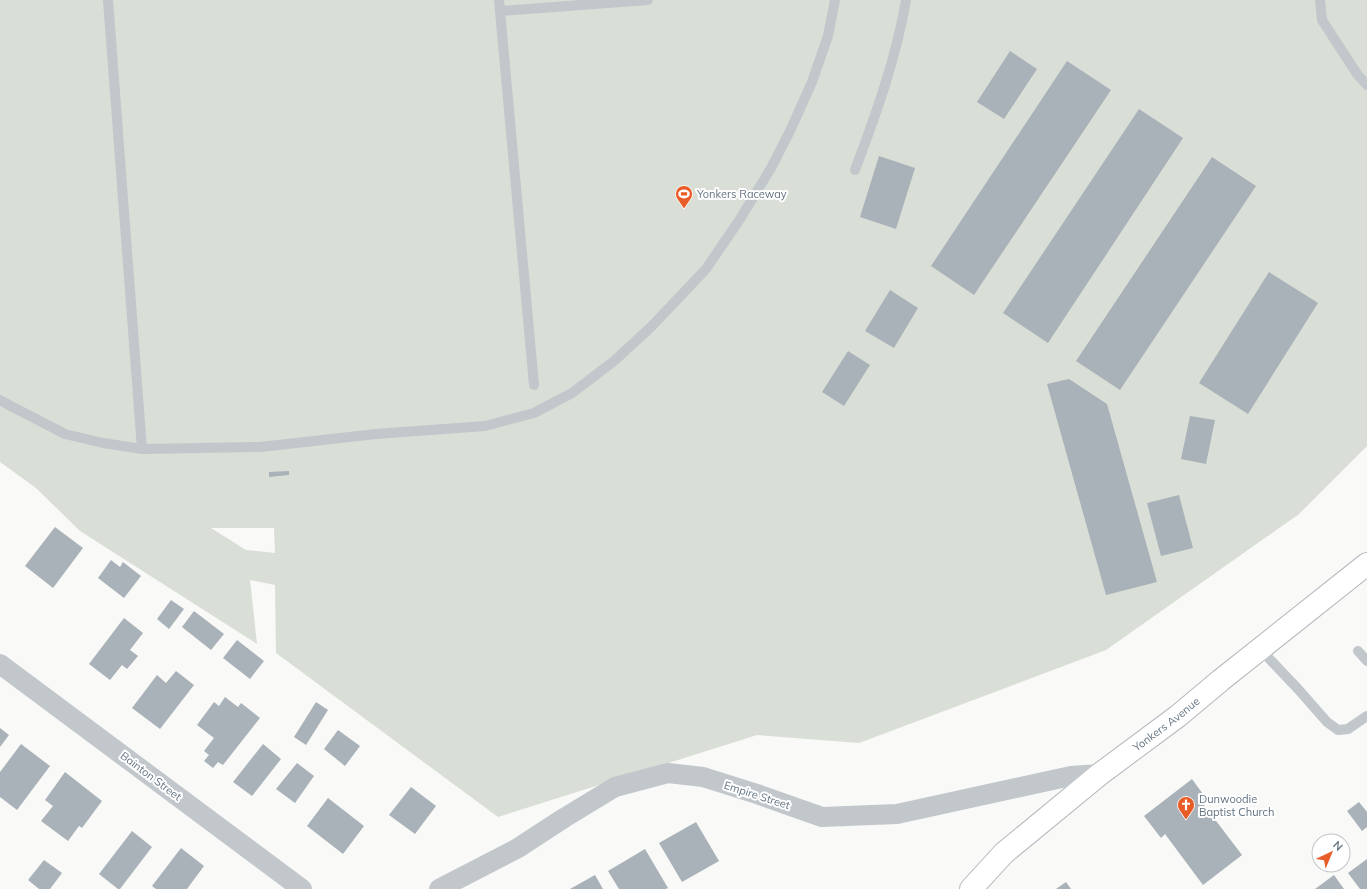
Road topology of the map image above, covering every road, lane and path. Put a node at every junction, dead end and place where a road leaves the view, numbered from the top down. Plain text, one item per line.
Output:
1 (108, 0) edge
2 (499, 0) edge
3 (648, 0) edge
4 (835, 0) edge
5 (906, 0) edge
6 (1320, 0) edge
7 (500, 11) junction
8 (1367, 85) edge
9 (855, 170) dead end
10 (534, 385) dead end
11 (0, 400) edge
12 (142, 449) junction
13 (1367, 564) edge
14 (1260, 649) junction
15 (1358, 651) dead end
16 (1367, 661) edge
17 (0, 664) edge
18 (1367, 716) edge
19 (1100, 774) junction
20 (302, 889) edge
21 (439, 889) edge
22 (971, 889) edge

1 - 12 lane
2 - 7 lane
3 - 7 lane
4 - 12 lane
5 - 9 lane
6 - 8 lane
7 - 10 lane
11 - 12 lane
13 - 14 main road, Yonkers Avenue
14 - 18 lane
14 - 19 main road, Yonkers Avenue
15 - 16 lane
17 - 20 street, Bainton Street
19 - 21 street, Empire Street
19 - 22 main road, Yonkers Avenue

